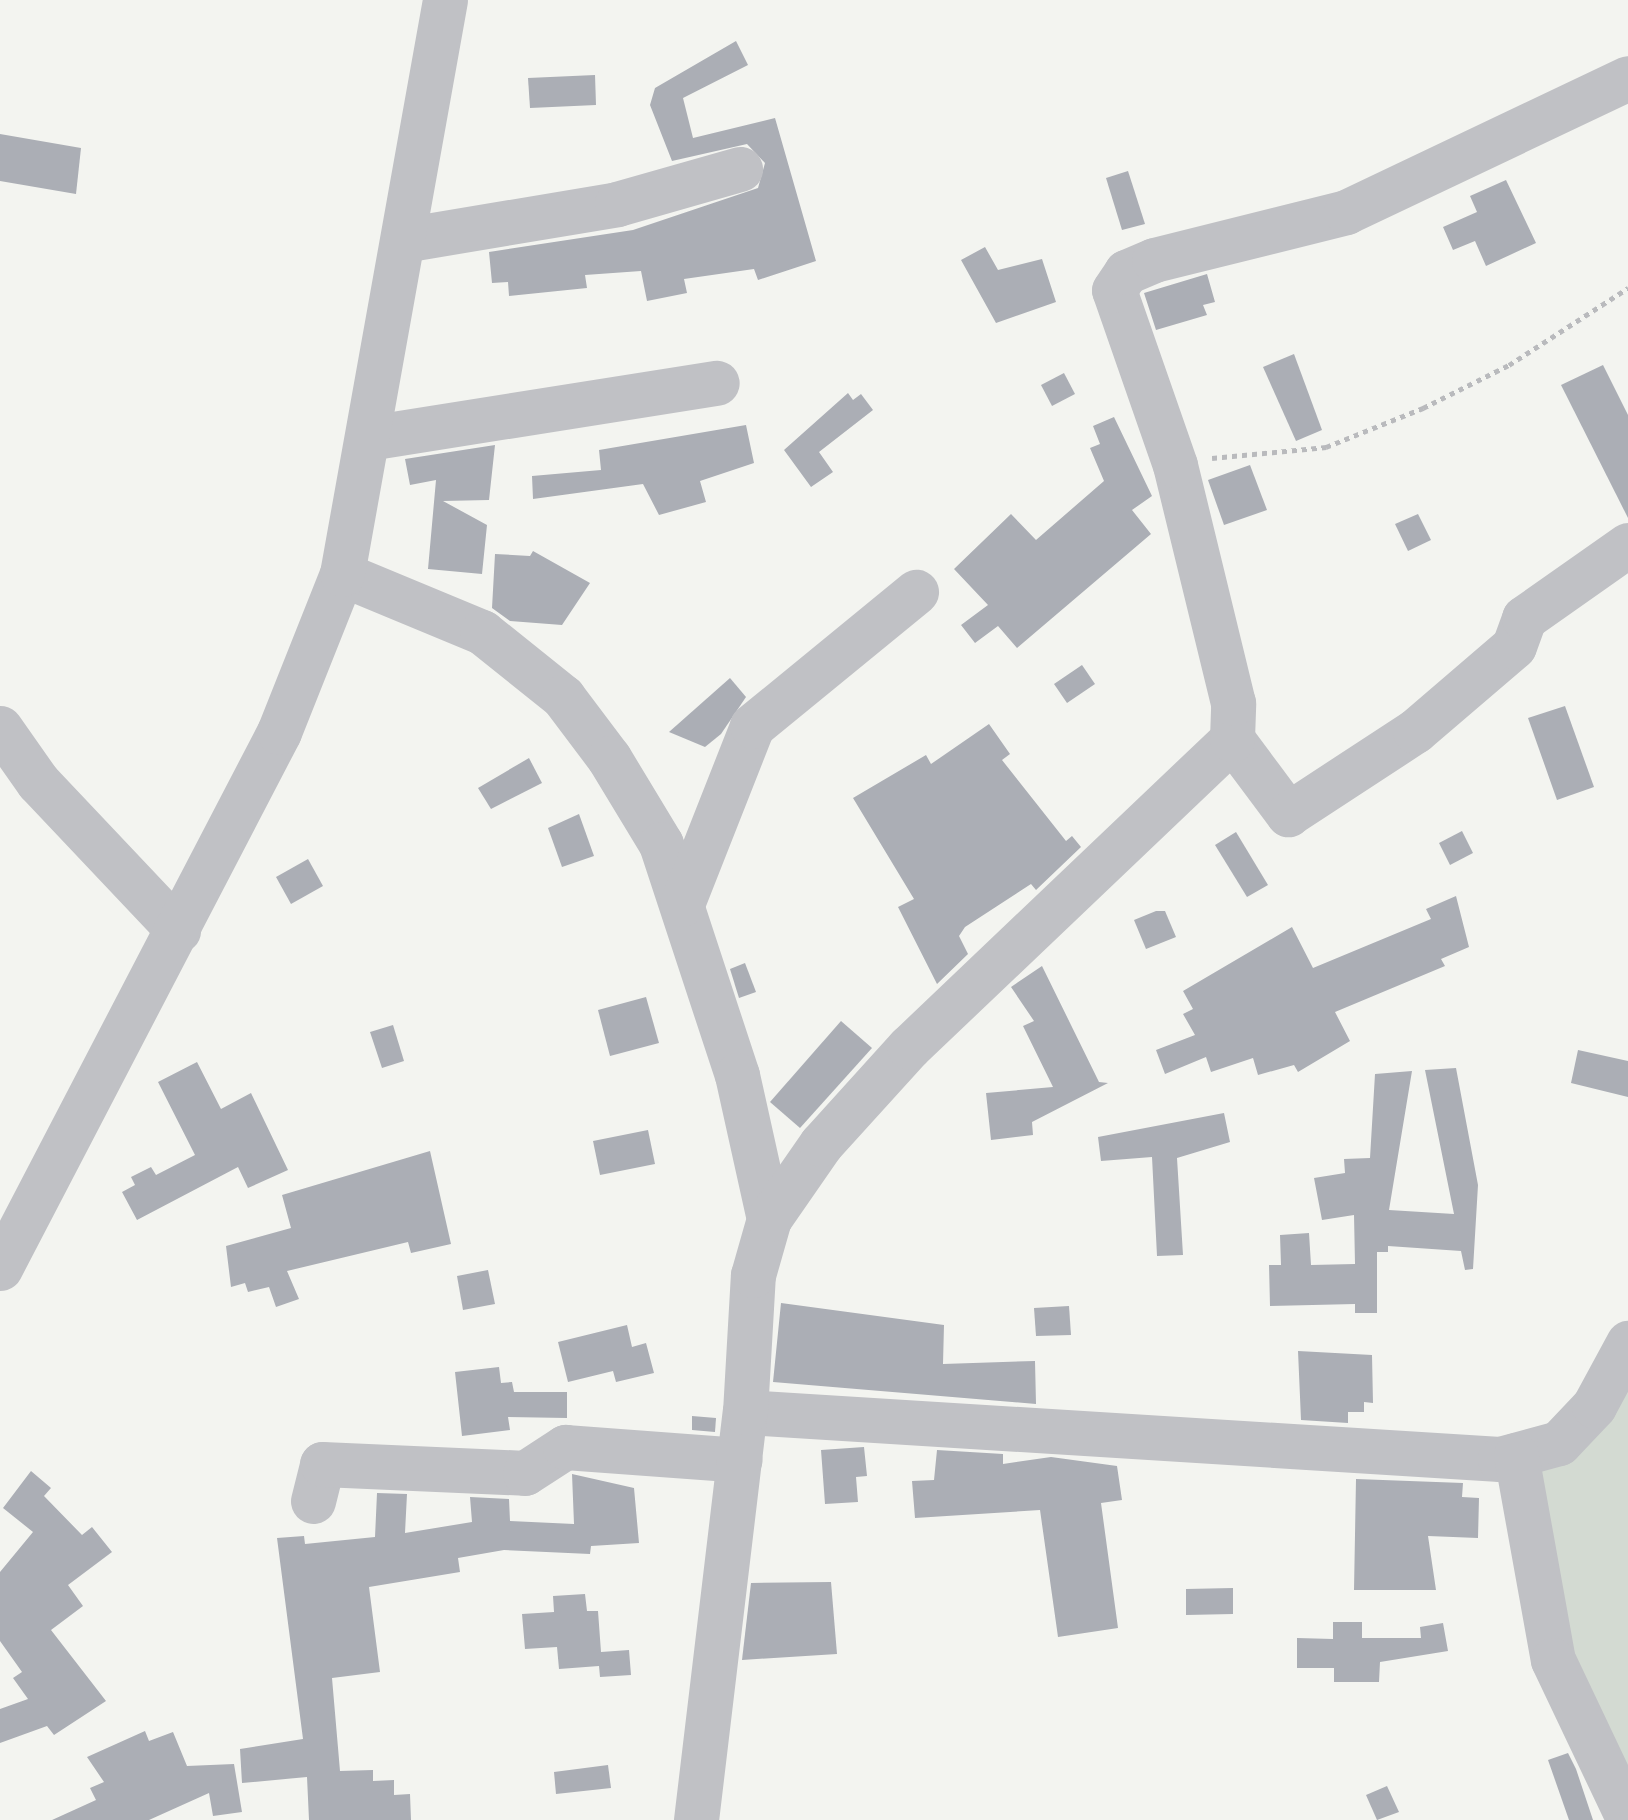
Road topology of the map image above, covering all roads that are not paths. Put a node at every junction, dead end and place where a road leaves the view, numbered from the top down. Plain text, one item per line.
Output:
1 (445, 0) edge
2 (1628, 78) edge
3 (740, 169) dead end
4 (403, 240) junction
5 (717, 383) dead end
6 (368, 438) junction
7 (1628, 546) edge
8 (342, 574) junction
9 (916, 592) dead end
10 (0, 728) edge
11 (1232, 738) junction
12 (682, 904) junction
13 (178, 930) junction
14 (769, 1218) junction
15 (0, 1268) edge
16 (1628, 1343) edge
17 (745, 1412) junction
18 (1516, 1454) junction
19 (740, 1460) junction
20 (312, 1501) dead end
21 (1628, 1818) edge
22 (696, 1820) edge

1 - 4 street
2 - 11 street
3 - 4 street
4 - 6 street
5 - 6 street
6 - 8 street
7 - 11 street
8 - 12 street
8 - 13 street
9 - 12 street
10 - 13 street
11 - 14 street
12 - 14 street
13 - 15 street
14 - 17 street
16 - 18 street
17 - 18 street
17 - 19 street
18 - 21 street
19 - 20 street
19 - 22 street

